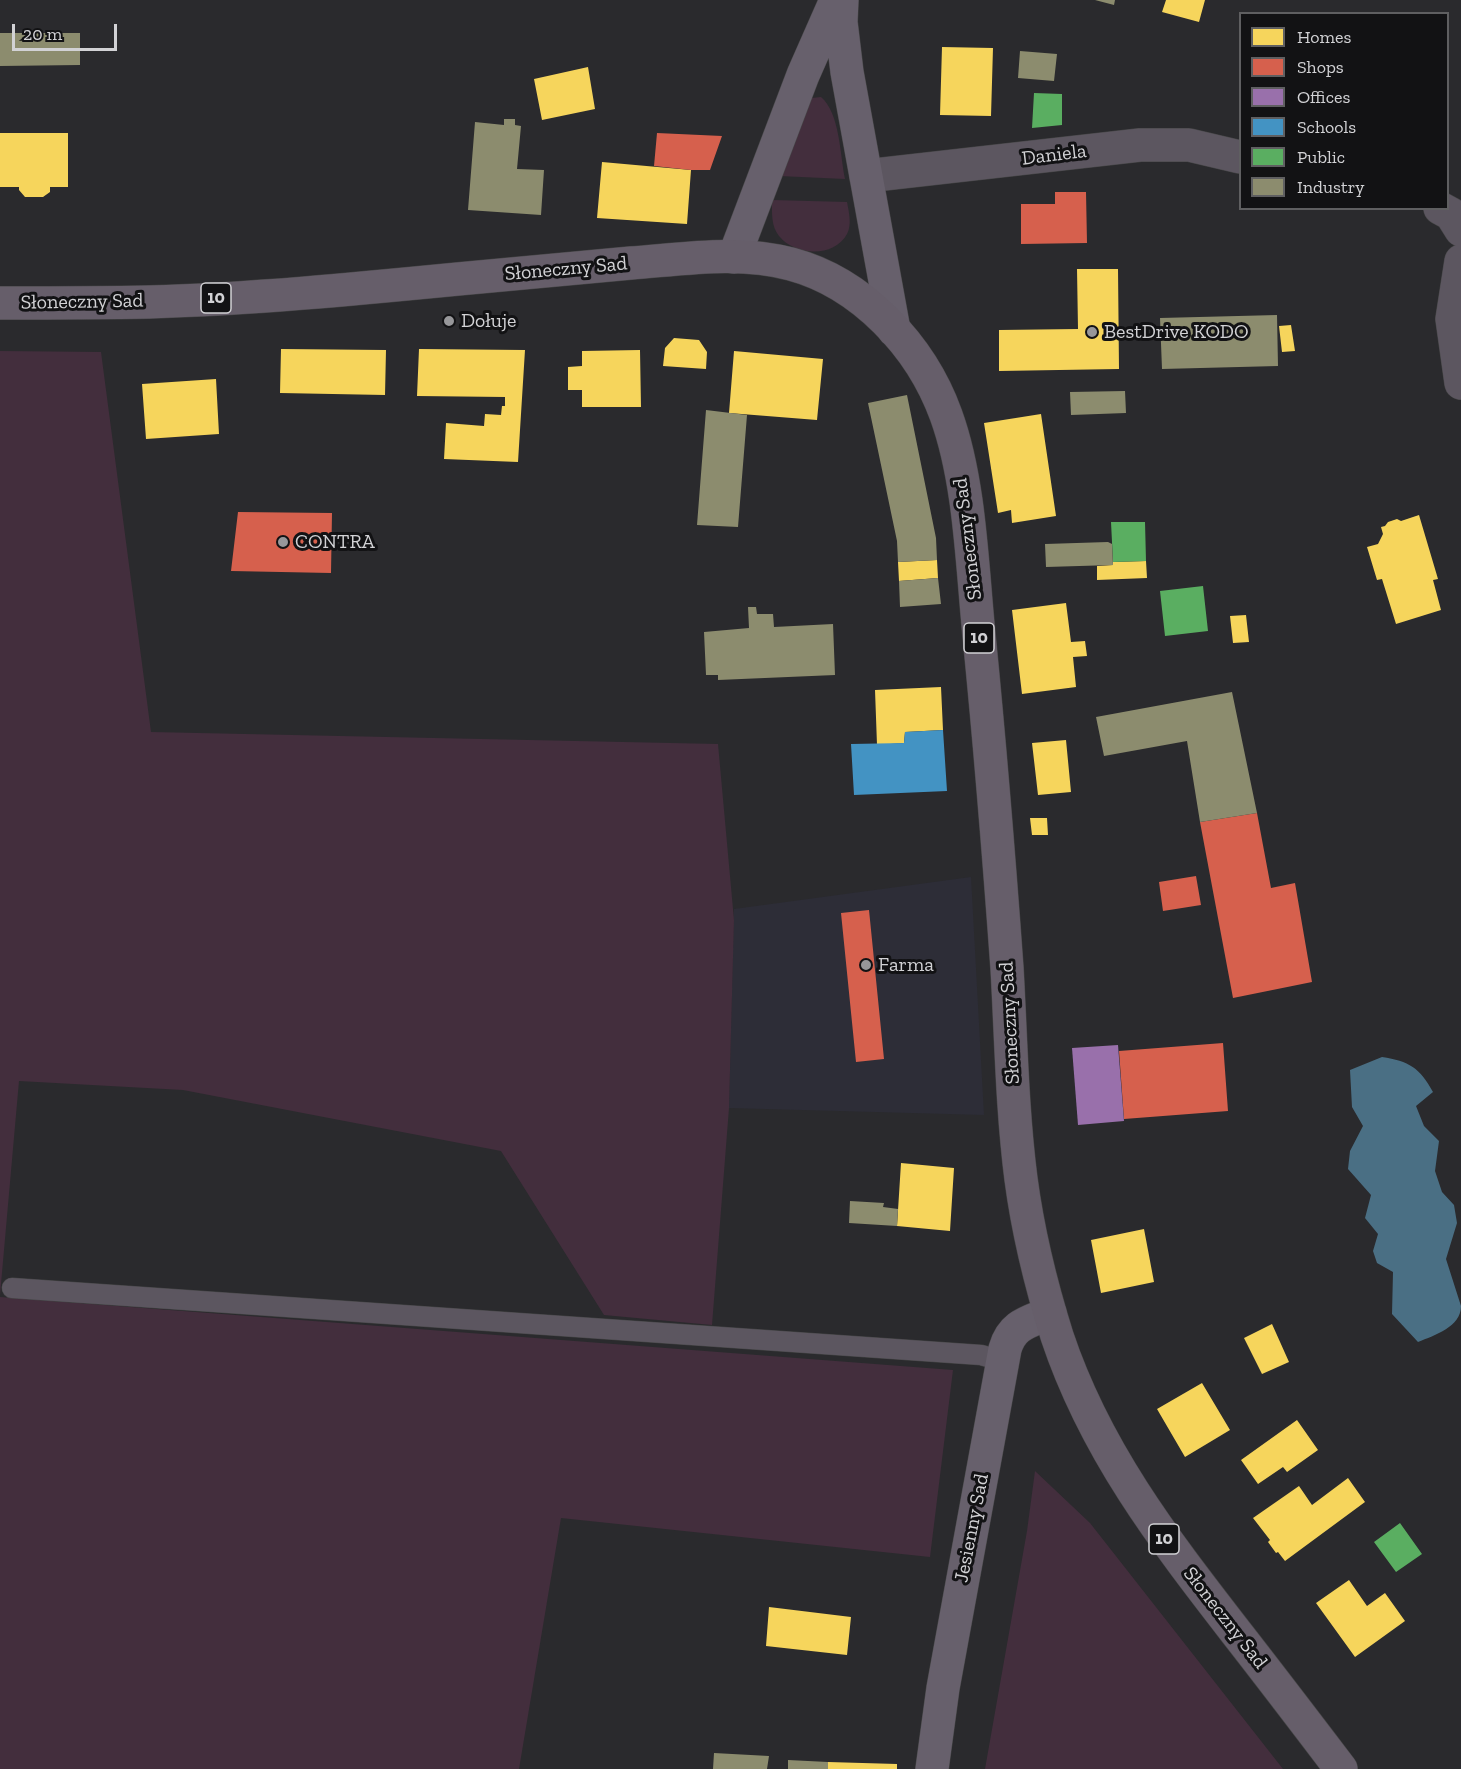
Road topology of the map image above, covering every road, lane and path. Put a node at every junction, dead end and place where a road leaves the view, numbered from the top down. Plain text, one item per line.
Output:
1 (836, 0) edge
2 (842, 0) edge
3 (1239, 157) edge
4 (866, 176) junction
5 (1444, 210) edge
6 (1461, 230) edge
7 (734, 257) junction
8 (1461, 261) edge
9 (0, 303) edge
10 (894, 330) junction
11 (1461, 383) edge
12 (12, 1288) dead end
13 (1050, 1313) junction
14 (1003, 1361) junction
15 (932, 1769) edge
16 (1341, 1769) edge

1 - 7 street
2 - 4 street
3 - 4 street, Daniela
4 - 10 street
5 - 6 street
7 - 9 main road, Słoneczny Sad / 10
7 - 10 main road, Słoneczny Sad / 10
8 - 11 street
10 - 13 main road, Słoneczny Sad / 10
12 - 14 lane
13 - 14 street, Jesienny Sad
13 - 16 main road, Słoneczny Sad / 10
14 - 15 street, Jesienny Sad

